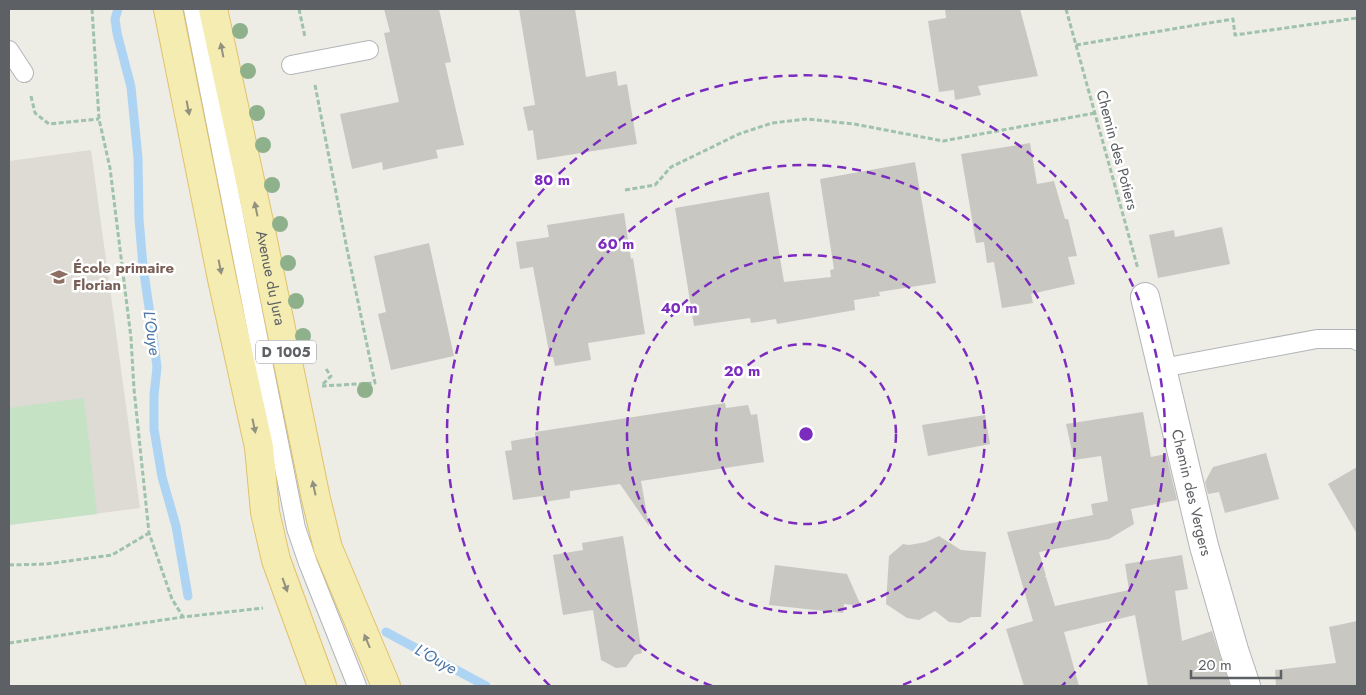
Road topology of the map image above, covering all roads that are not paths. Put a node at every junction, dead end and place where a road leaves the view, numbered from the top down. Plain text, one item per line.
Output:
1 (168, 9) edge
2 (193, 9) edge
3 (214, 9) edge
4 (9, 50) edge
5 (369, 50) dead end
6 (291, 65) dead end
7 (24, 74) road end
8 (1145, 297) road end
9 (1357, 341) edge
10 (1162, 368) junction
11 (322, 686) edge
12 (357, 686) edge
13 (386, 686) edge
14 (1246, 686) edge

1 -> 11 main road, D 1005
2 - 12 lane
13 -> 3 main road, Avenue du Jura / D 1005
4 - 7 lane
5 - 6 lane
8 - 10 street, Chemin des Vergers
9 - 10 lane
10 - 14 street, Chemin des Vergers

